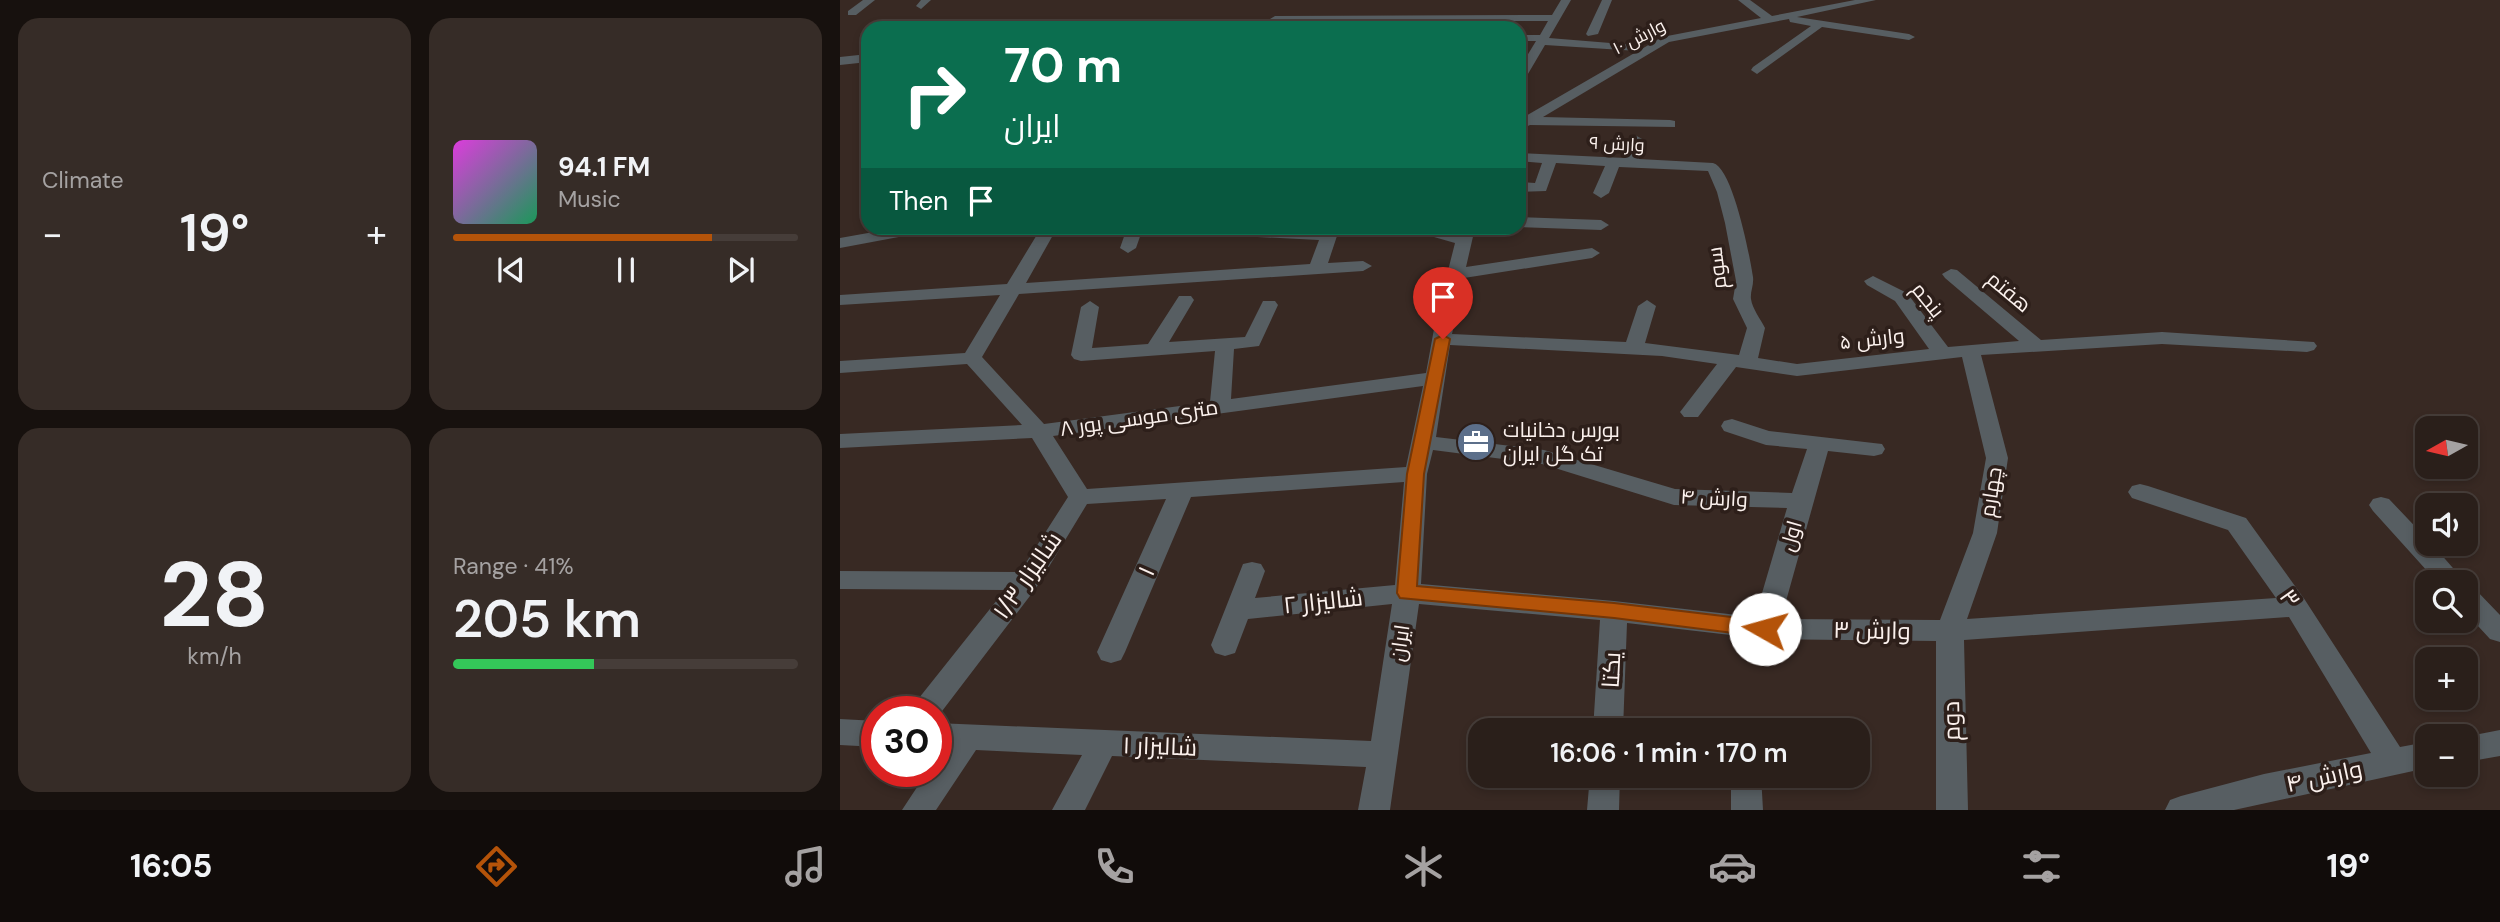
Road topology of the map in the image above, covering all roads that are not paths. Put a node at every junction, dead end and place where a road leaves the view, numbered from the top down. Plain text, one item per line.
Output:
1 (870, 0) edge
2 (1566, 0) edge
3 (1607, 0) edge
4 (1743, 0) edge
5 (1812, 0) edge
6 (1871, 0) edge
7 (1831, 8) junction
8 (852, 13) dead end
9 (1555, 18) junction
10 (1774, 18) junction
11 (1275, 19) dead end
12 (1820, 24) junction
13 (1592, 34) dead end
14 (1890, 34) junction
15 (1909, 37) dead end
16 (1526, 39) edge
17 (1542, 40) junction
18 (1877, 44) dead end
19 (1635, 48) dead end
20 (861, 59) edge
21 (840, 61) edge
22 (1526, 66) edge
23 (1757, 70) dead end
24 (1526, 123) edge
25 (1526, 124) edge
26 (1670, 124) dead end
27 (1635, 139) dead end
28 (1526, 157) edge
29 (1550, 159) junction
30 (1613, 163) junction
31 (1631, 164) junction
32 (1713, 167) joint
33 (1526, 187) edge
34 (1601, 193) dead end
35 (1526, 222) edge
36 (1601, 225) dead end
37 (882, 235) edge
38 (1045, 235) edge
39 (1133, 235) edge
40 (1310, 235) edge
41 (1466, 235) edge
42 (877, 236) junction
43 (840, 243) edge
44 (1128, 248) dead end
45 (1592, 253) dead end
46 (862, 259) dead end
47 (1363, 266) dead end
48 (1317, 268) junction
49 (1456, 274) junction
50 (1951, 274) dead end
51 (1873, 281) dead end
52 (1015, 287) junction
53 (840, 300) edge
54 (1185, 300) dead end
55 (1269, 304) dead end
56 (1647, 306) dead end
57 (1090, 307) dead end
58 (1443, 339) junction
59 (1225, 344) junction
60 (2038, 346) junction
61 (2307, 346) dead end
62 (1155, 349) junction
63 (1634, 349) junction
64 (1970, 350) junction
65 (1943, 354) junction
66 (972, 358) junction
67 (1739, 362) junction
68 (840, 367) edge
69 (1436, 378) junction
70 (1220, 407) junction
71 (1690, 412) dead end
72 (1732, 426) dead end
73 (1039, 432) junction
74 (841, 442) edge
75 (1424, 442) junction
76 (1819, 445) junction
77 (1874, 449) dead end
78 (1416, 474) junction
79 (1182, 490) junction
80 (2140, 492) dead end
81 (1080, 497) junction
82 (1801, 501) junction
83 (2381, 505) dead end
84 (2441, 570) edge
85 (1252, 571) dead end
86 (840, 580) edge
87 (1027, 581) junction
88 (1407, 593) junction
89 (2296, 607) junction
90 (2478, 609) edge
91 (1239, 610) junction
92 (1614, 611) junction
93 (1765, 629) junction
94 (1950, 631) junction
95 (2500, 632) edge
96 (1225, 645) dead end
97 (1111, 652) dead end
98 (937, 696) edge
99 (1609, 718) edge
100 (840, 732) edge
101 (861, 733) edge
102 (952, 737) edge
103 (968, 738) junction
104 (1104, 743) junction
105 (2500, 743) edge
106 (2478, 747) edge
107 (1384, 755) junction
108 (2415, 757) edge
109 (2393, 762) junction
110 (1604, 788) edge
111 (1746, 788) edge
112 (918, 810) edge
113 (1068, 810) edge
114 (1374, 810) edge
115 (1603, 810) edge
116 (1747, 810) edge
117 (1952, 810) edge
118 (2181, 810) edge

1 - 8 street
2 - 9 street
3 - 13 street
4 - 10 street
5 - 7 street
6 - 7 street, وارش ۱۰
7 - 10 street, وارش ۱۰
9 - 11 street
9 - 17 street
10 - 12 street
10 - 24 street, وارش ۱۰
12 - 14 street
12 - 23 street
14 - 15 street
14 - 18 street
16 - 17 street
17 - 19 street
17 - 22 street
20 - 21 street
25 - 26 street
27 - 31 street
28 - 29 street, وارش ۹
29 - 30 street, وارش ۹
29 - 33 street
30 - 31 street, وارش ۹
30 - 34 street
31 - 32 street, وارش ۹
32 - 67 street, سوم
35 - 36 street
37 - 42 street
38 - 52 street
39 - 44 street
40 - 48 street
41 - 49 street, ایران
42 - 43 street
42 - 46 street
45 - 49 street
47 - 48 street
48 - 52 street
49 - 58 street, ایران
50 - 60 street, هفتم
51 - 65 street, پنجم
52 - 53 street
52 - 66 street
54 - 62 street
55 - 59 street
56 - 63 street
57 - 62 street
58 - 63 street, وارش ۵
58 - 69 street, ایران
59 - 62 street
59 - 70 street
60 - 61 street, وارش ۵
60 - 64 street, وارش ۵
63 - 67 street, وارش ۵
64 - 65 street, وارش ۵
64 - 94 street, چهارم
65 - 67 street, وارش ۵
66 - 68 street
66 - 73 street
67 - 71 street
69 - 70 street, ۸ متری موسی پور
69 - 75 street, ایران
70 - 73 street, ۸ متری موسی پور
72 - 76 street
73 - 74 street, ۸ متری موسی پور
73 - 81 street
75 - 78 street, ایران
75 - 82 street, وارش ۴
76 - 77 street
76 - 82 street, اول
78 - 79 street
78 - 88 street, ایران
79 - 81 street
79 - 97 street, ۱
80 - 89 street, ۳
81 - 87 street, شالیزار ۱/۳
82 - 93 street, اول
83 - 84 street
85 - 91 street
86 - 87 street
87 - 98 street, شالیزار ۱/۳
88 - 91 street, شاليزار ۲
88 - 92 street, وارش ۳
88 - 107 street, ایران
89 - 94 street, وارش ۳
89 - 109 street, ۳
90 - 95 street
91 - 96 street
92 - 93 street, وارش ۳
92 - 99 street, يکتا
93 - 94 street, وارش ۳
94 - 117 street, دوم
100 - 101 street
102 - 103 street, شاليزار ۱
103 - 104 street, شاليزار ۱
103 - 112 street
104 - 107 street, شاليزار ۱
104 - 113 street
105 - 106 street
107 - 114 street, ایران
108 - 109 street, وارش ۴
109 - 118 street, وارش ۴
110 - 115 street
111 - 116 street

